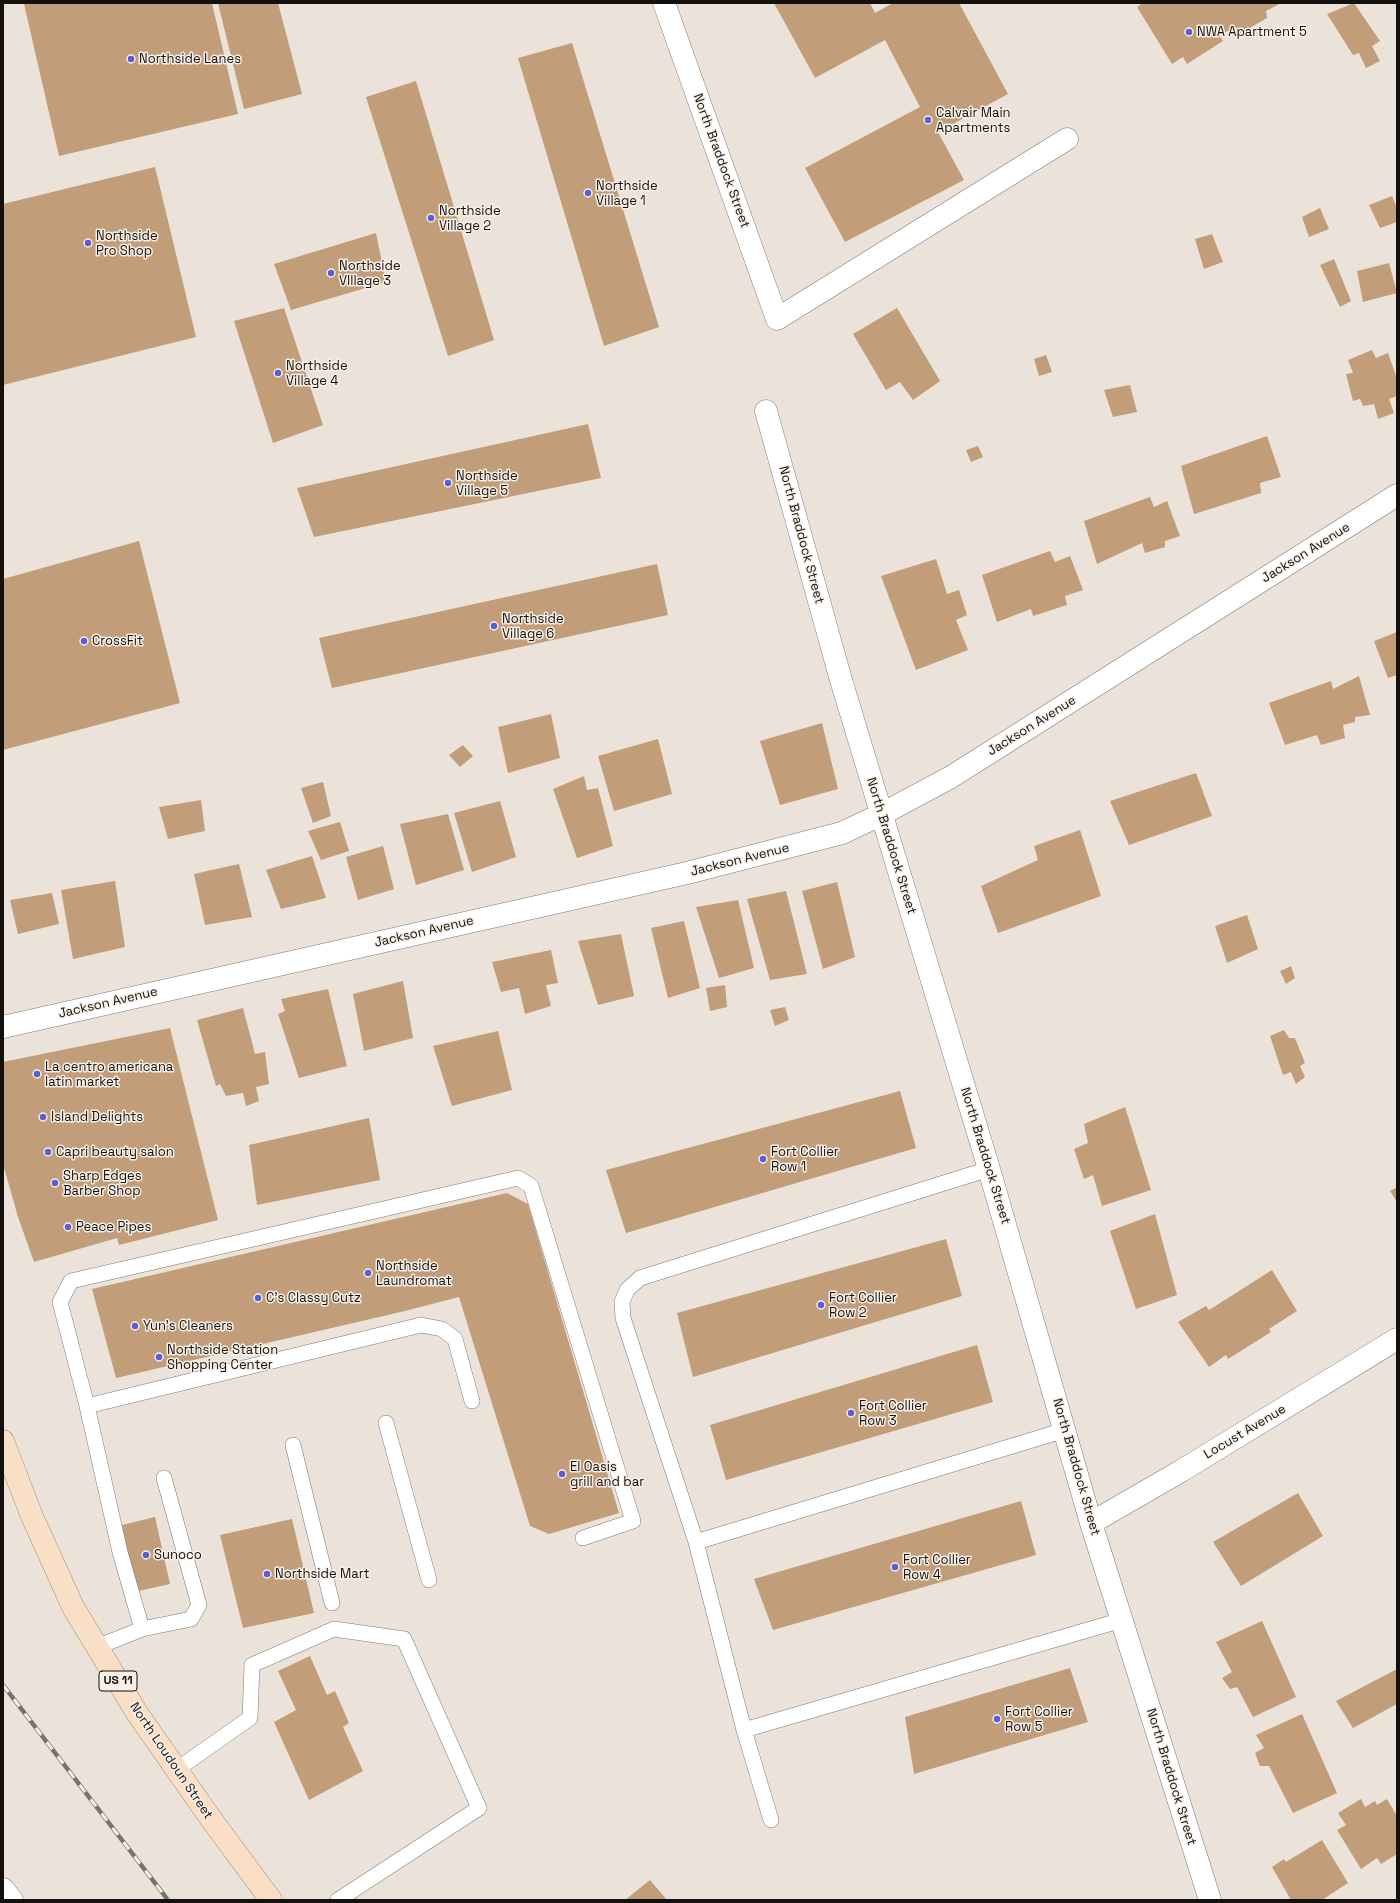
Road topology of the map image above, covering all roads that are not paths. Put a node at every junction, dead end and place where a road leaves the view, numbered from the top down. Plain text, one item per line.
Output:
1 (664, 3) edge
2 (1067, 139) dead end
3 (766, 411) dead end
4 (1397, 495) edge
5 (882, 814) junction
6 (3, 1027) edge
7 (989, 1169) junction
8 (1397, 1339) edge
9 (472, 1402) dead end
10 (88, 1406) junction
11 (386, 1423) dead end
12 (1065, 1430) junction
13 (3, 1441) edge
14 (293, 1446) dead end
15 (164, 1478) dead end
16 (1091, 1523) junction
17 (583, 1538) dead end
18 (696, 1542) junction
19 (429, 1580) dead end
20 (332, 1603) dead end
21 (1122, 1620) junction
22 (142, 1629) junction
23 (97, 1647) junction
24 (744, 1730) junction
25 (176, 1770) junction
26 (771, 1820) dead end
27 (3, 1889) edge
28 (12, 1900) edge
29 (271, 1900) edge
30 (338, 1900) edge
31 (1210, 1900) edge

1 - 2 street, North Braddock Street
3 - 5 street, North Braddock Street
4 - 5 street, Jackson Avenue
5 - 6 street, Jackson Avenue
5 - 7 street, North Braddock Street
7 - 12 street, North Braddock Street
7 - 18 lane
8 - 16 street, Locust Avenue
9 - 10 lane
10 - 17 lane
10 - 22 lane
11 - 19 lane
12 - 16 street, North Braddock Street
12 - 18 lane
13 - 23 main road, North Loudoun Street / US 11
14 - 20 lane
15 - 22 lane
16 - 21 street, North Braddock Street
18 - 24 lane
21 - 24 lane
21 - 31 street, North Braddock Street
22 - 23 lane
23 - 25 main road, North Loudoun Street / US 11
24 - 26 lane
25 - 29 main road, North Loudoun Street / US 11
25 - 30 lane
27 - 28 street

